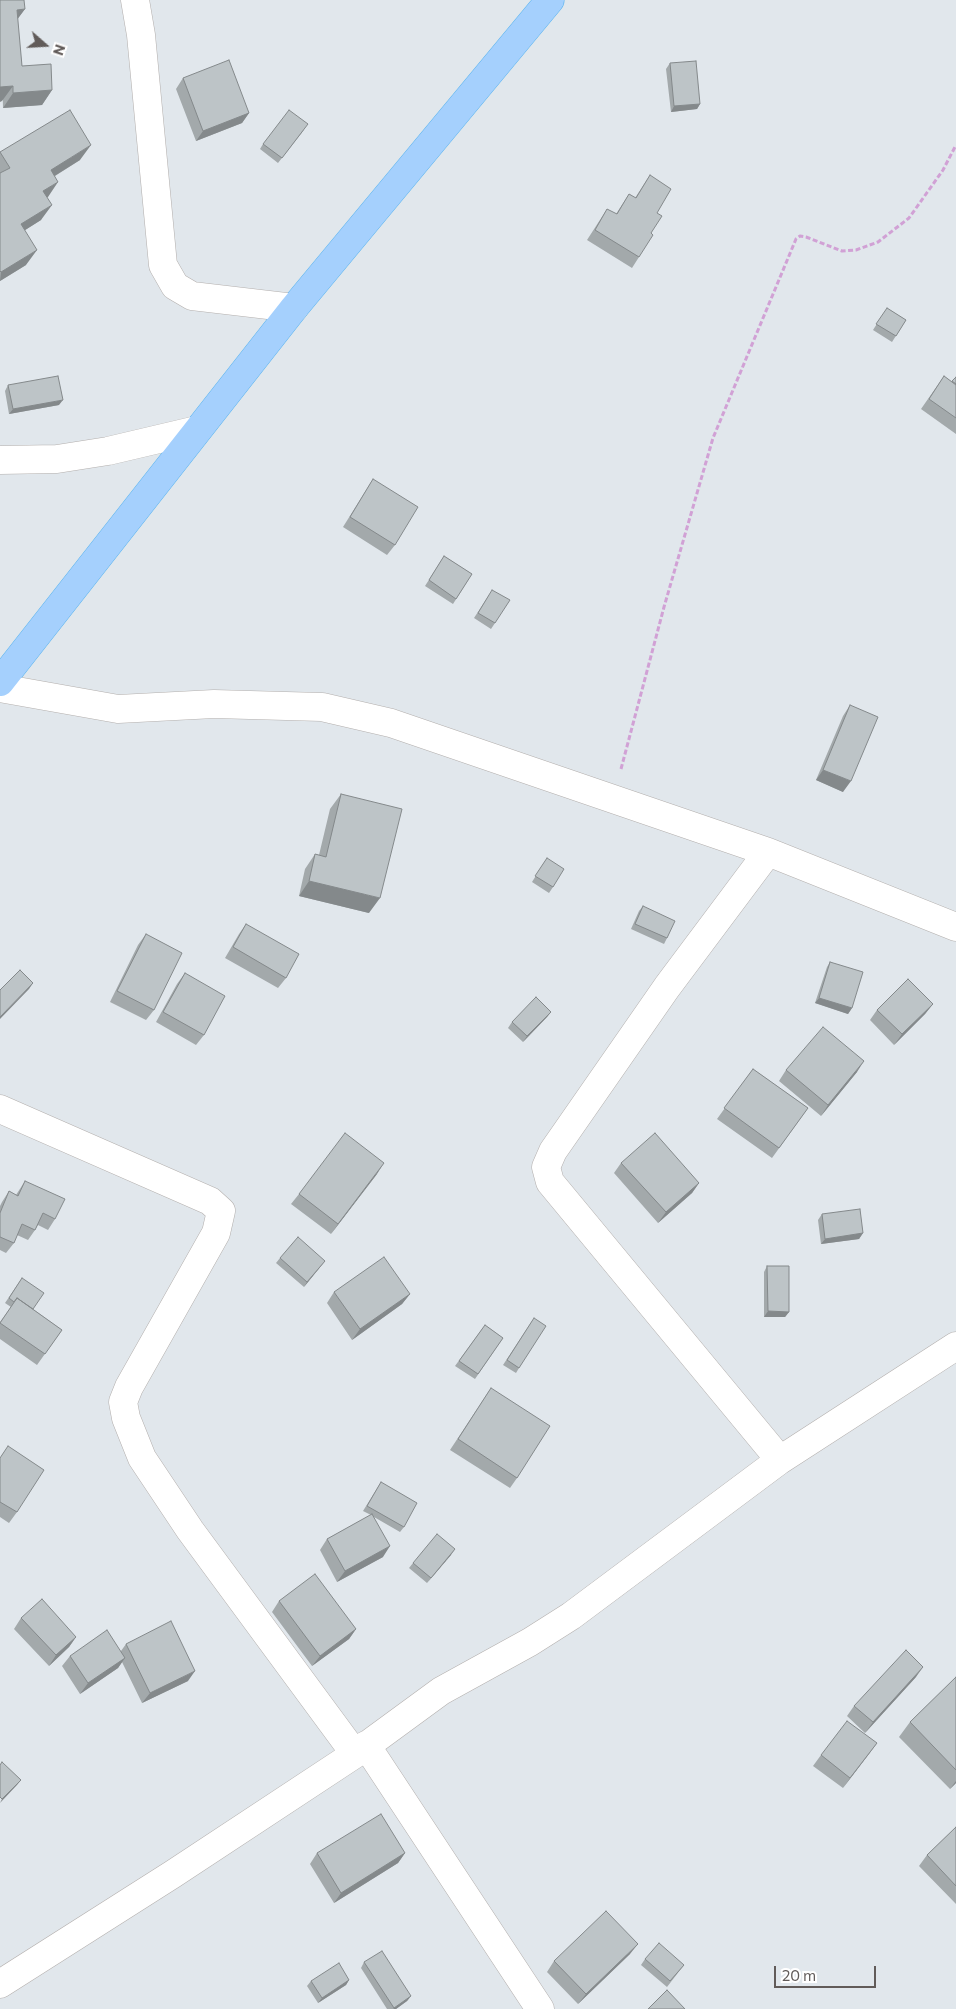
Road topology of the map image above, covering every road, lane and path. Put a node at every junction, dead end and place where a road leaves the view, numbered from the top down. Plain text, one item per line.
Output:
1 (135, 0) edge
2 (550, 0) edge
3 (956, 145) edge
4 (294, 308) junction
5 (196, 430) junction
6 (0, 460) edge
7 (0, 682) edge
8 (0, 688) edge
9 (613, 798) junction
10 (768, 852) junction
11 (956, 927) edge
12 (0, 1109) edge
13 (956, 1346) edge
14 (780, 1460) junction
15 (360, 1750) junction
16 (0, 1984) edge
17 (540, 2009) edge

1 - 4 street
2 - 4 main road
3 - 9 path
4 - 5 main road
5 - 6 street
5 - 7 main road
8 - 9 street
9 - 10 street
10 - 11 street
10 - 14 street
12 - 15 street
13 - 14 street
14 - 15 street
15 - 16 street
15 - 17 street

